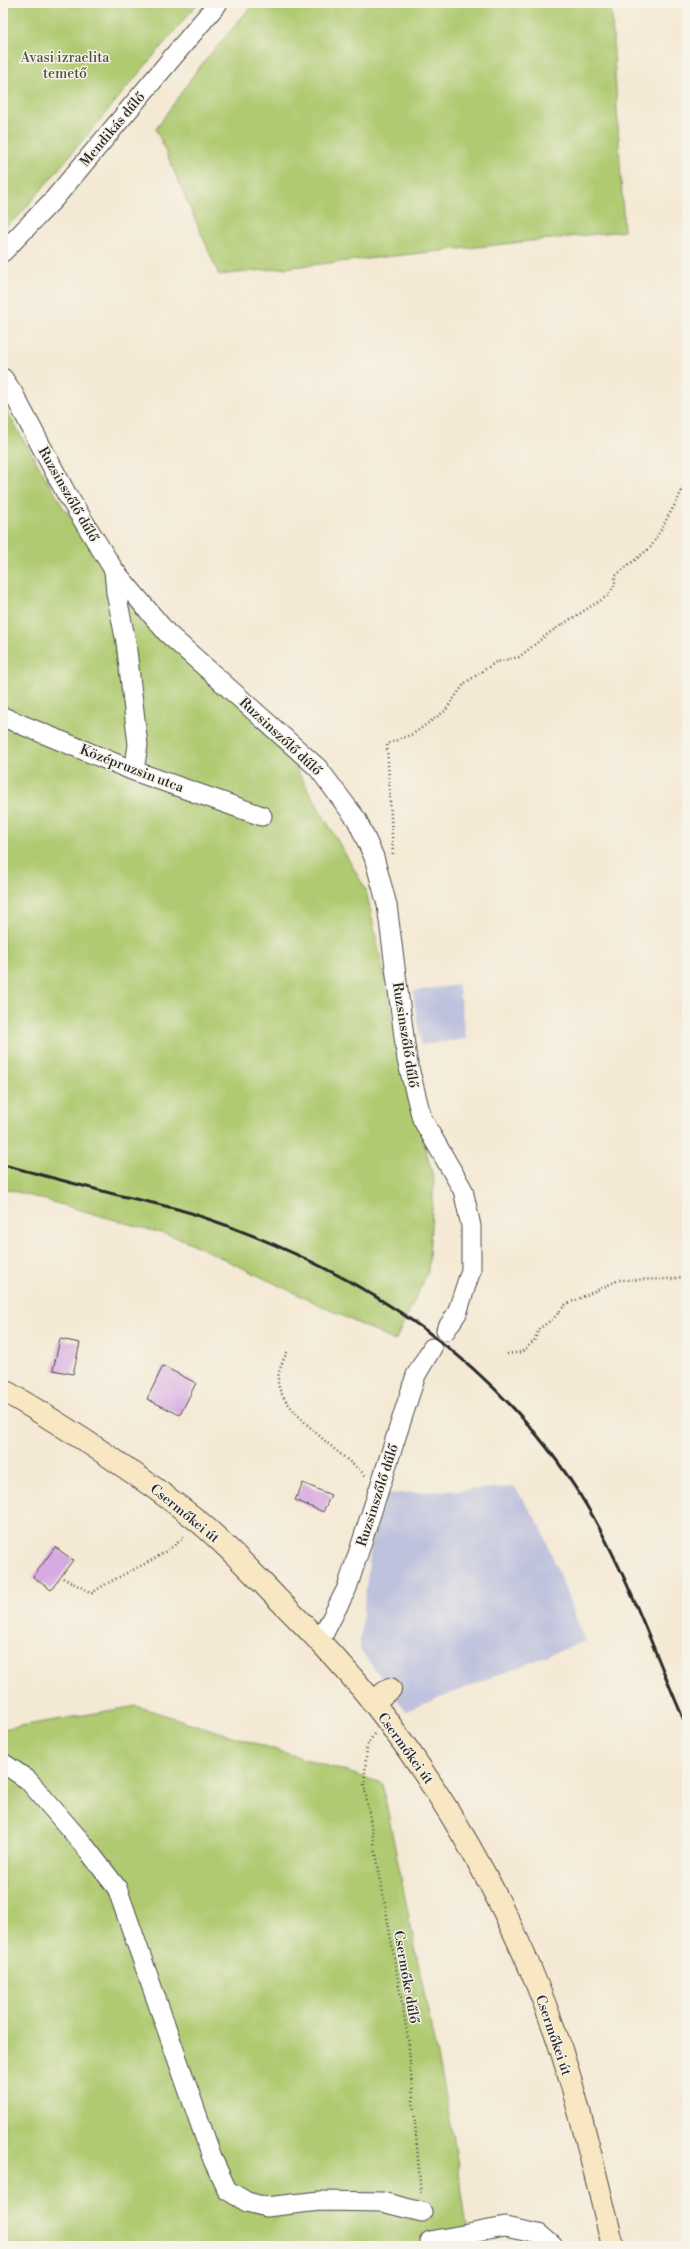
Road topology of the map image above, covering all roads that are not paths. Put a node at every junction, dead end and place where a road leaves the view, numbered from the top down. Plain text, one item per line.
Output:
1 (218, 3) edge
2 (3, 252) edge
3 (3, 378) edge
4 (114, 570) junction
5 (3, 717) edge
6 (134, 771) junction
7 (262, 816) dead end
8 (446, 1330) dead end
9 (432, 1348) dead end
10 (3, 1390) edge
11 (320, 1641) junction
12 (390, 1689) dead end
13 (379, 1710) junction
14 (3, 1763) edge
15 (422, 2212) road end
16 (430, 2241) dead end
17 (553, 2246) edge
18 (613, 2246) edge

1 - 2 street, Mendikás dűlő
3 - 4 street, Ruzsinszőlő dűlő
4 - 6 street
4 - 8 street, Ruzsinszőlő dűlő
5 - 6 street, Középruzsin utca
6 - 7 street, Középruzsin utca
9 - 11 street, Ruzsinszőlő dűlő
10 - 11 main road, Csermőkei út
11 - 13 main road, Csermőkei út
12 - 13 main road
13 - 18 main road, Csermőkei út
14 - 15 street
16 - 17 street

